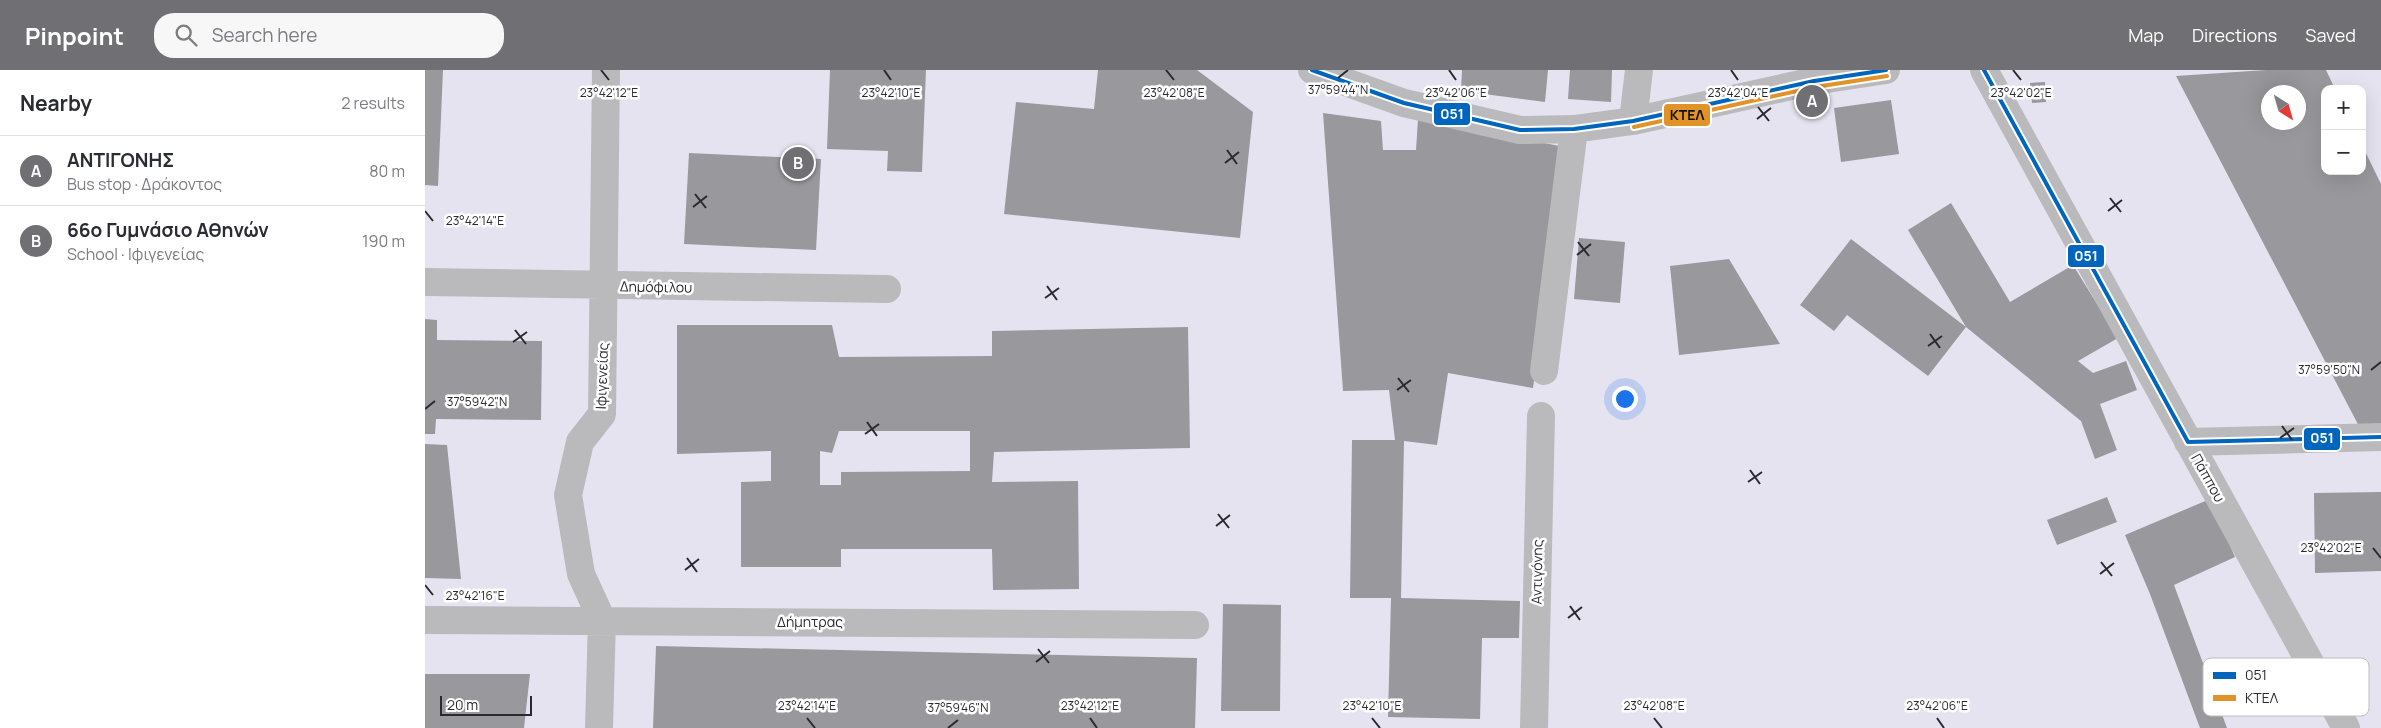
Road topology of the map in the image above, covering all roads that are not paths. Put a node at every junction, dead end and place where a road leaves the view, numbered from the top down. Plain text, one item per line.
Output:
1 (606, 70) edge
2 (1312, 70) edge
3 (1639, 70) edge
4 (1886, 70) edge
5 (1984, 70) edge
6 (1633, 122) junction
7 (1574, 129) junction
8 (425, 282) edge
9 (605, 287) junction
10 (887, 289) dead end
11 (1544, 371) dead end
12 (1541, 416) dead end
13 (2381, 438) edge
14 (2188, 442) junction
15 (425, 620) edge
16 (602, 620) junction
17 (1195, 625) dead end
18 (2307, 658) edge
19 (2339, 716) edge
20 (599, 728) edge
21 (1534, 728) edge
22 (2346, 728) edge

1 - 9 street, Ιφιγενείας
2 - 7 street
3 - 6 street
4 - 6 street
5 - 14 street, Πάππου
6 - 7 street
7 - 11 street
8 - 9 street, Δημόφιλου
9 - 10 street, Δημόφιλου
9 - 16 street, Ιφιγενείας
12 - 21 street, Αντιγόνης
13 - 14 street
14 - 18 street, Πάππου
15 - 16 street, Δήμητρας
16 - 17 street, Δήμητρας
16 - 20 street, Ιφιγενείας
19 - 22 street, Πάππου

